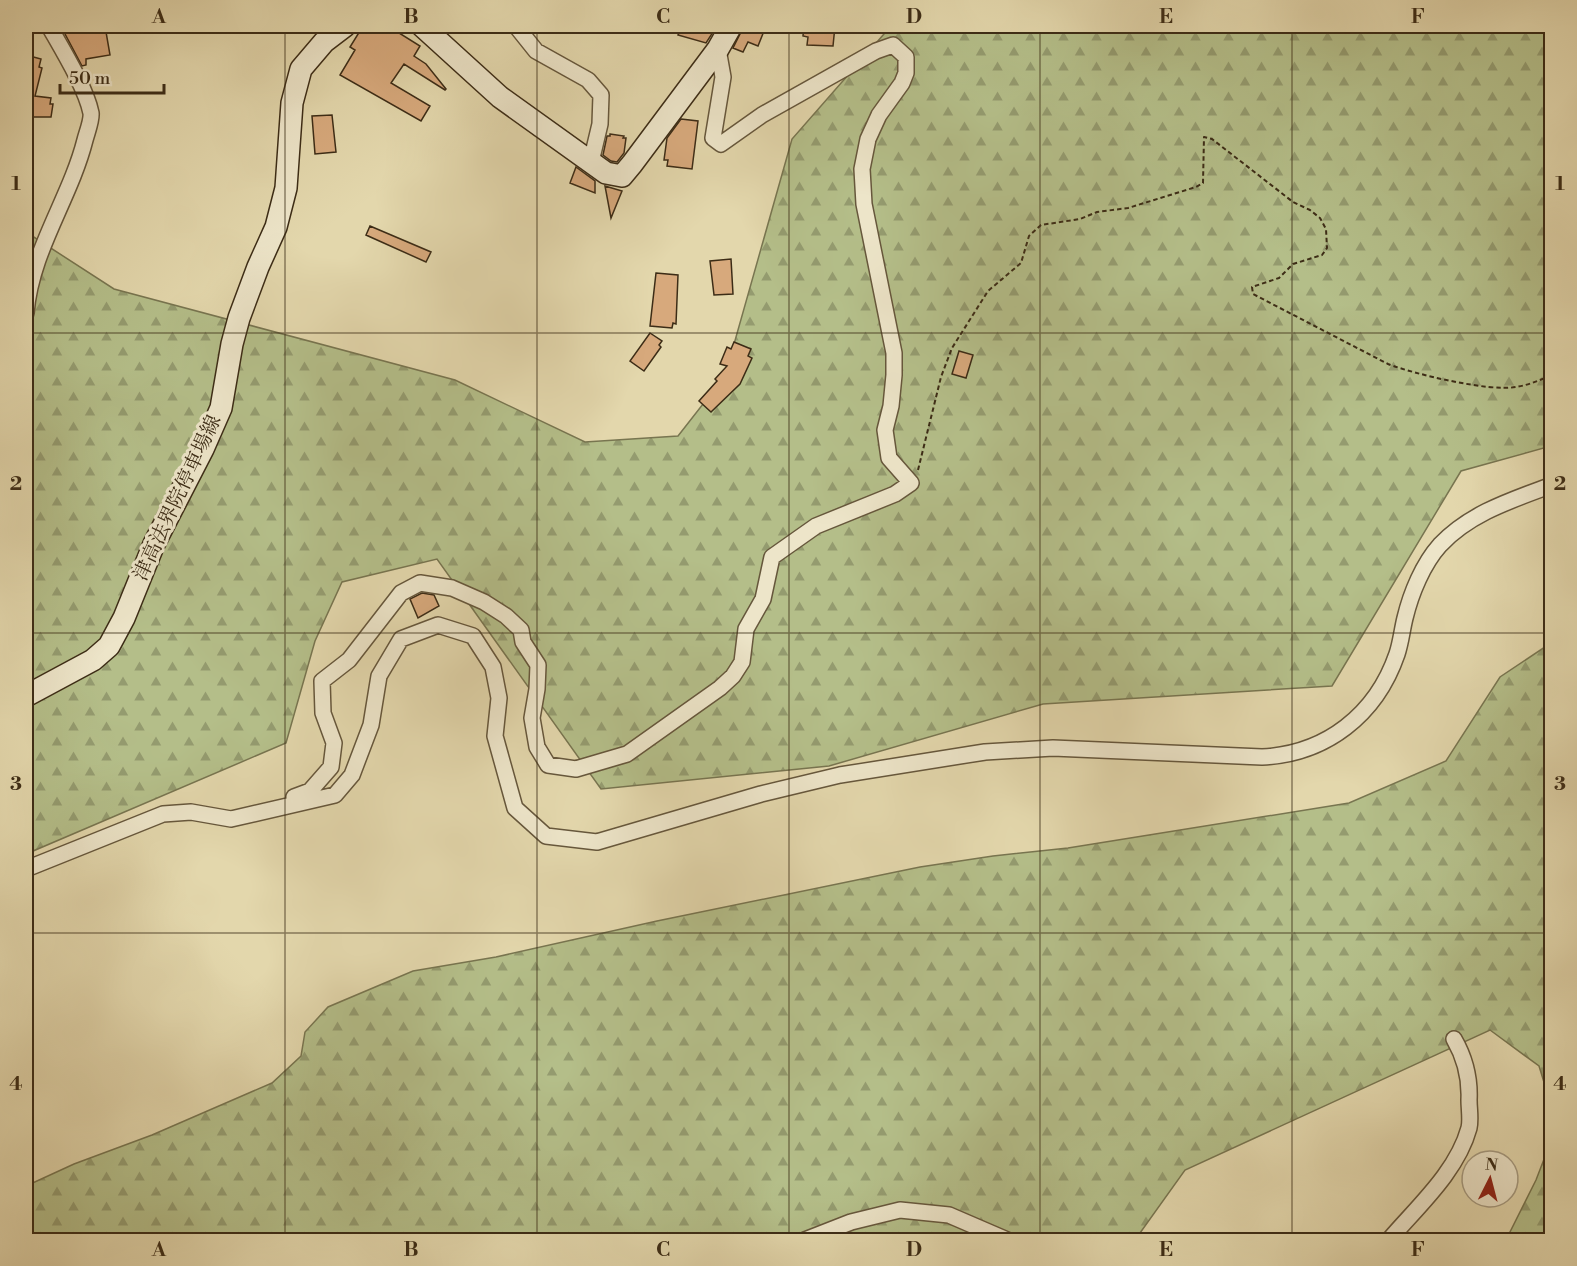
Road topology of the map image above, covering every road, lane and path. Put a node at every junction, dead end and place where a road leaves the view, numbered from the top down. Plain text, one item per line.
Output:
1 (49, 26) edge
2 (345, 26) edge
3 (422, 26) edge
4 (516, 26) edge
5 (731, 26) edge
6 (718, 49) junction
7 (591, 162) junction
8 (26, 313) edge
9 (1551, 375) edge
10 (911, 483) junction
11 (1551, 485) edge
12 (26, 696) edge
13 (288, 807) junction
14 (26, 869) edge
15 (1454, 1039) dead end
16 (805, 1240) edge
17 (1007, 1240) edge
18 (1389, 1240) edge

1 - 8 street
2 - 12 main road, 津高法界院停車場線
3 - 7 main road
4 - 7 street
5 - 6 main road
6 - 7 main road
6 - 10 street
9 - 10 path
10 - 13 street
11 - 13 street
13 - 14 street
15 - 18 street
16 - 17 street

